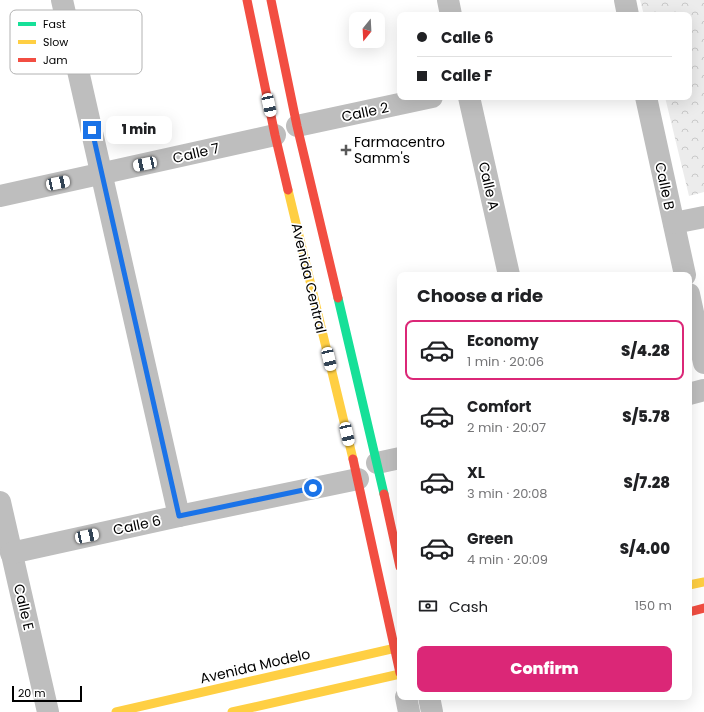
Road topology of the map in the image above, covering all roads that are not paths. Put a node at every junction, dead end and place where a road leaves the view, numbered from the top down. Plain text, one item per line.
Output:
1 (62, 0) edge
2 (246, 0) edge
3 (271, 0) edge
4 (448, 0) edge
5 (625, 0) edge
6 (64, 10) edge
7 (450, 12) edge
8 (627, 12) edge
9 (79, 74) edge
10 (418, 100) edge
11 (471, 100) edge
12 (647, 100) edge
13 (297, 126) junction
14 (275, 135) junction
15 (101, 174) junction
16 (0, 196) edge
17 (704, 217) edge
18 (674, 223) junction
19 (508, 272) edge
20 (684, 272) edge
21 (692, 308) edge
22 (704, 363) edge
23 (704, 390) edge
24 (692, 393) edge
25 (397, 459) edge
26 (377, 463) junction
27 (358, 479) junction
28 (0, 502) edge
29 (179, 516) junction
30 (11, 553) junction
31 (397, 553) edge
32 (704, 582) edge
33 (692, 584) edge
34 (704, 608) edge
35 (692, 611) edge
36 (397, 648) edge
37 (397, 674) edge
38 (407, 700) edge
39 (429, 700) edge
40 (48, 712) edge
41 (116, 712) edge
42 (232, 712) edge
43 (409, 712) edge
44 (432, 712) edge

1 - 6 street
2 - 14 street, Avenida Central
3 - 13 street, Avenida Central
4 - 7 street
5 - 8 street
9 - 15 street
10 - 13 street, Calle 2
11 - 19 street, Calle A
12 - 18 street, Calle B
13 - 26 street, Avenida Central
14 - 15 street, Calle 7
14 - 27 street, Avenida Central
15 - 16 street, Calle 7
15 - 29 street
17 - 18 street
18 - 20 street, Calle B
21 - 22 street
23 - 24 street
25 - 26 street
26 - 31 street, Avenida Central
27 - 29 street, Calle 6
27 - 36 street, Avenida Central
28 - 30 street, Calle E
29 - 30 street, Calle 6
30 - 40 street, Calle E
32 - 33 street
34 - 35 street
36 - 41 street, Avenida Modelo
37 - 42 street
38 - 43 street
39 - 44 street

